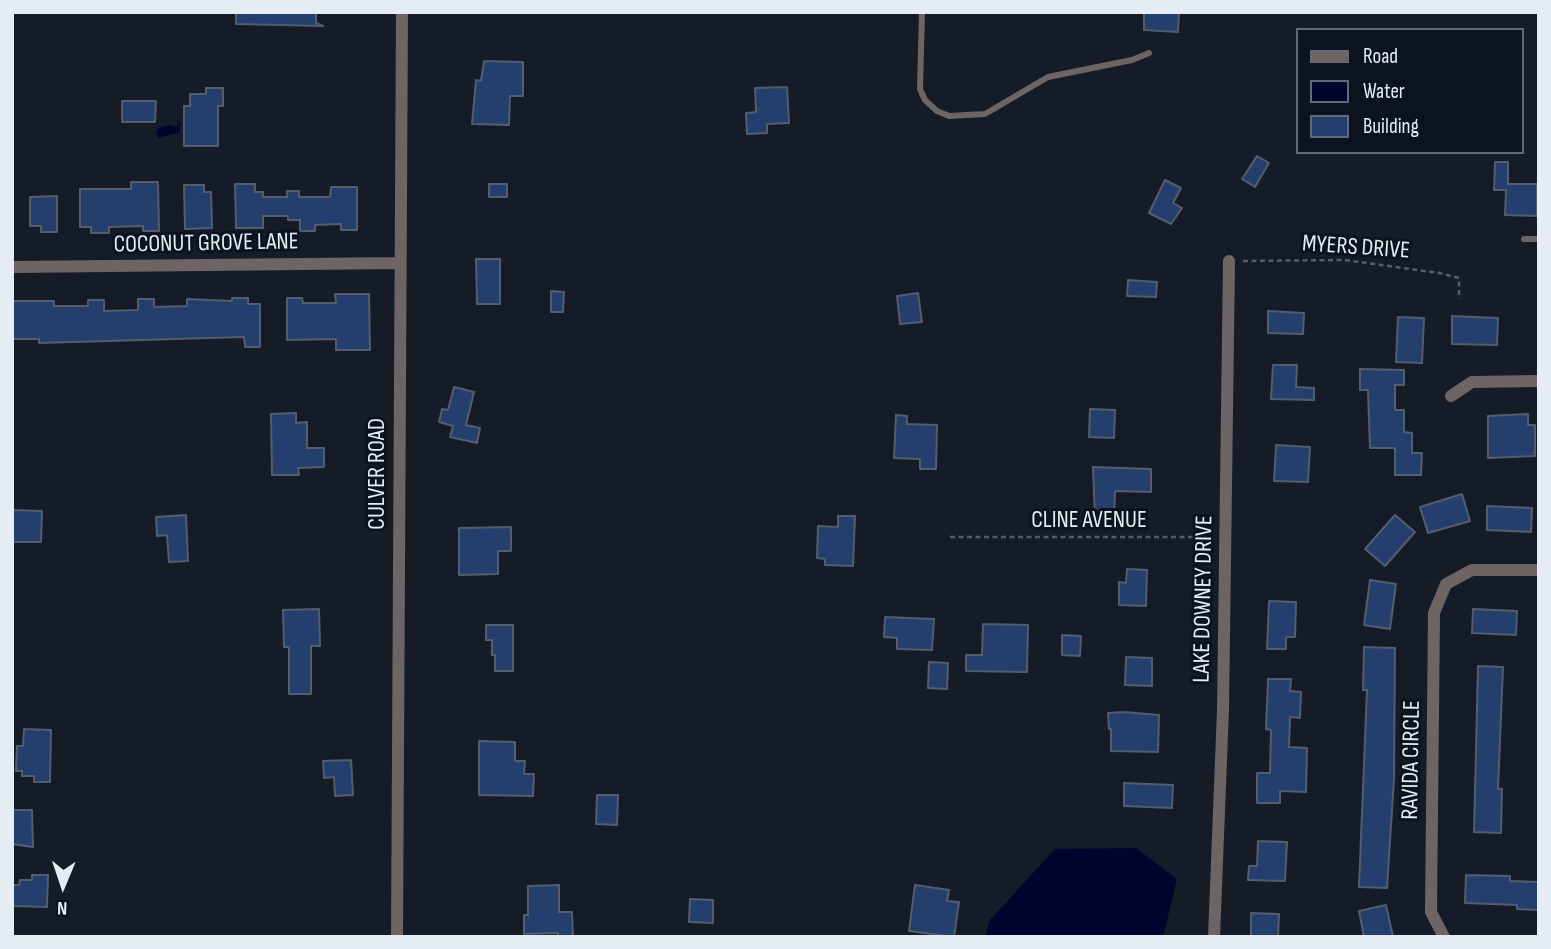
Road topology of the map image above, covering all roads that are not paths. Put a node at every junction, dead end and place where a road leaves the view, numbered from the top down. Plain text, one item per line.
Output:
1 (402, 12) edge
2 (922, 12) edge
3 (1149, 52) dead end
4 (1524, 239) dead end
5 (1539, 239) edge
6 (1229, 261) road end
7 (400, 263) junction
8 (12, 267) edge
9 (1539, 381) edge
10 (1451, 396) dead end
11 (1539, 570) edge
12 (397, 937) edge
13 (1214, 937) edge
14 (1444, 937) edge

1 - 7 street, CULVER ROAD
2 - 3 lane
4 - 5 lane
6 - 13 street, LAKE DOWNEY DRIVE
7 - 8 street, COCONUT GROVE LANE
7 - 12 street, CULVER ROAD
9 - 10 street
11 - 14 street, RAVIDA CIRCLE

